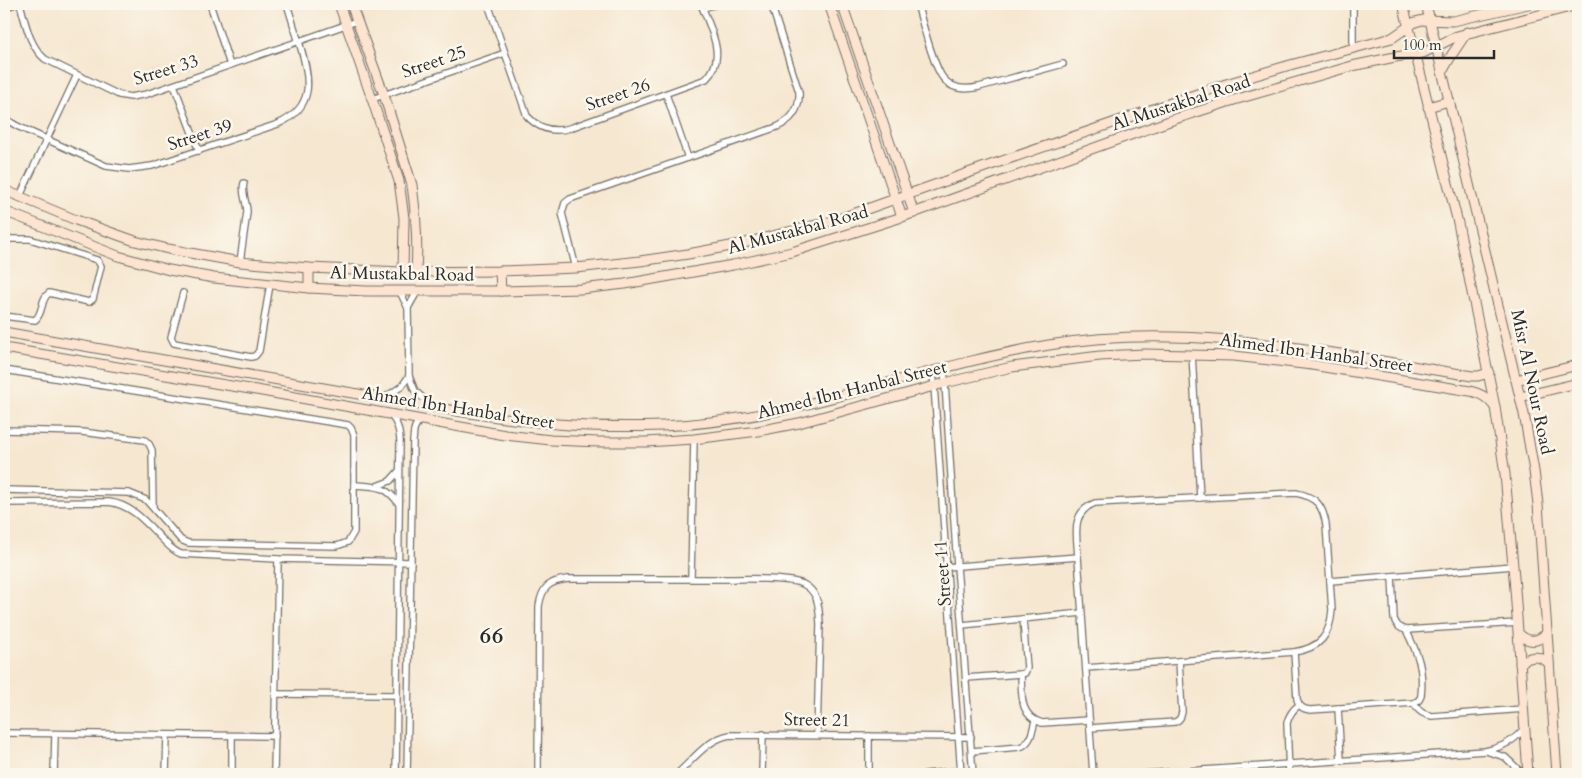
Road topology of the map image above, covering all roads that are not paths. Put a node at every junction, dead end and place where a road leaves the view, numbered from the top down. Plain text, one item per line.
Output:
1 (15, 4) edge
2 (20, 4) edge
3 (210, 4) edge
4 (287, 4) edge
5 (339, 4) edge
6 (351, 4) edge
7 (488, 4) edge
8 (717, 4) edge
9 (771, 4) edge
10 (829, 4) edge
11 (842, 4) edge
12 (917, 4) edge
13 (1353, 4) edge
14 (1403, 4) edge
15 (1426, 4) edge
16 (1528, 4) edge
17 (1578, 5) edge
18 (702, 6) edge
19 (4, 8) edge
20 (1464, 19) junction
21 (1430, 20) junction
22 (357, 21) junction
23 (346, 25) junction
24 (1409, 27) junction
25 (1468, 33) junction
26 (299, 41) junction
27 (1378, 42) junction
28 (1437, 47) junction
29 (1353, 48) junction
30 (506, 53) junction
31 (1416, 54) junction
32 (1382, 59) junction
33 (1063, 64) dead end
34 (230, 65) junction
35 (1442, 72) junction
36 (77, 75) junction
37 (174, 85) junction
38 (666, 94) junction
39 (384, 95) junction
40 (372, 100) junction
41 (1449, 101) junction
42 (1428, 107) junction
43 (4, 118) edge
44 (46, 140) junction
45 (200, 151) junction
46 (688, 158) junction
47 (244, 183) dead end
48 (4, 190) edge
49 (909, 194) junction
50 (17, 196) junction
51 (897, 199) junction
52 (914, 213) junction
53 (5, 216) edge
54 (902, 217) junction
55 (4, 238) edge
56 (240, 262) junction
57 (309, 268) junction
58 (576, 268) junction
59 (500, 271) junction
60 (403, 272) junction
61 (416, 272) junction
62 (270, 284) junction
63 (309, 288) junction
64 (501, 291) junction
65 (400, 292) junction
66 (417, 292) junction
67 (182, 293) dead end
68 (408, 308) junction
69 (4, 316) edge
70 (4, 332) edge
71 (4, 348) edge
72 (1192, 354) junction
73 (1578, 365) edge
74 (944, 368) junction
75 (4, 370) edge
76 (934, 371) junction
77 (1489, 373) junction
78 (409, 376) junction
79 (264, 378) junction
80 (1516, 380) junction
81 (945, 383) junction
82 (1578, 383) edge
83 (934, 386) junction
84 (262, 391) junction
85 (1520, 398) junction
86 (383, 399) junction
87 (432, 407) junction
88 (1495, 408) junction
89 (947, 410) junction
90 (936, 412) junction
91 (387, 413) junction
92 (506, 418) junction
93 (423, 420) junction
94 (4, 430) edge
95 (505, 435) junction
96 (694, 439) junction
97 (400, 440) junction
98 (413, 440) junction
99 (399, 471) junction
100 (354, 485) junction
101 (377, 486) junction
102 (4, 490) edge
103 (1200, 498) junction
104 (4, 503) edge
105 (399, 504) junction
106 (153, 507) junction
107 (1078, 557) junction
108 (278, 559) junction
109 (397, 562) junction
110 (411, 562) junction
111 (957, 566) junction
112 (1513, 566) junction
113 (946, 567) junction
114 (1392, 576) junction
115 (691, 578) junction
116 (1330, 580) junction
117 (1082, 613) junction
118 (1023, 619) junction
119 (1518, 623) junction
120 (962, 625) junction
121 (1406, 630) junction
122 (1547, 633) junction
123 (1519, 634) junction
124 (1294, 652) junction
125 (1179, 661) junction
126 (1549, 663) junction
127 (1520, 664) junction
128 (1086, 668) junction
129 (1021, 674) junction
130 (966, 678) junction
131 (275, 694) junction
132 (396, 695) junction
133 (1414, 703) junction
134 (1299, 705) junction
135 (1338, 708) junction
136 (1524, 709) junction
137 (1089, 720) junction
138 (1035, 721) junction
139 (1525, 727) junction
140 (1090, 728) junction
141 (4, 733) edge
142 (55, 734) junction
143 (763, 734) junction
144 (167, 735) junction
145 (817, 735) junction
146 (232, 736) junction
147 (275, 736) junction
148 (869, 736) junction
149 (958, 737) junction
150 (971, 737) junction
151 (972, 751) junction
152 (1485, 751) junction
153 (1342, 761) junction
154 (1288, 764) junction
155 (960, 772) edge
156 (54, 774) edge
157 (166, 774) edge
158 (232, 774) edge
159 (274, 774) edge
160 (396, 774) edge
161 (407, 774) edge
162 (538, 774) edge
163 (677, 774) edge
164 (762, 774) edge
165 (869, 774) edge
166 (925, 774) edge
167 (973, 774) edge
168 (1093, 774) edge
169 (1143, 774) edge
170 (1289, 774) edge
171 (1523, 774) edge
172 (1528, 774) edge
173 (1557, 774) edge

1 - 19 street
2 - 36 street, Street 33
3 - 34 street
4 - 26 street, Street 39
5 - 23 street
6 - 22 street
7 - 30 street, Street 26
8 - 18 street
9 - 46 street
10 - 51 street
11 - 49 street
12 - 33 street
13 - 29 street
14 - 24 street
15 - 21 street, Misr Al Nour Road
16 - 20 street, Al Mustakbal Road
17 - 25 street, Al Mustakbal Road
18 - 38 street, Street 26
20 - 21 street, Al Mustakbal Road
20 - 25 street
21 - 24 street, Al Mustakbal Road
21 - 28 street, Misr Al Nour Road
22 - 23 street, Street 33
22 - 39 street
23 - 26 street, Street 33
23 - 40 street
24 - 27 street, Al Mustakbal Road
24 - 31 street
25 - 28 street, Al Mustakbal Road
25 - 35 street
26 - 34 street, Street 33
26 - 45 street, Street 39
27 - 29 street, Al Mustakbal Road
27 - 32 street
28 - 31 street, Al Mustakbal Road
28 - 35 street, Misr Al Nour Road
29 - 49 street, Al Mustakbal Road
30 - 38 street, Street 26
30 - 39 street, Street 25
31 - 32 street, Al Mustakbal Road
31 - 42 street
32 - 52 street, Al Mustakbal Road
34 - 37 street, Street 33
35 - 41 street, Misr Al Nour Road
36 - 37 street, Street 33
36 - 44 street
37 - 45 street
38 - 46 street
39 - 40 street, Street 25
39 - 61 street
40 - 60 street
41 - 42 street
41 - 80 street, Misr Al Nour Road
42 - 77 street
43 - 44 street, Street 39
44 - 45 street, Street 39
44 - 50 street
46 - 58 street
47 - 56 street
48 - 50 street, Al Mustakbal Road
49 - 51 street, Al Mustakbal Road
49 - 52 street
50 - 56 street, Al Mustakbal Road
51 - 54 street
51 - 58 street, Al Mustakbal Road
52 - 54 street, Al Mustakbal Road
53 - 62 street, Al Mustakbal Road
54 - 64 street, Al Mustakbal Road
55 - 69 street
56 - 57 street, Al Mustakbal Road
57 - 60 street, Al Mustakbal Road
57 - 63 street
58 - 59 street, Al Mustakbal Road
59 - 61 street, Al Mustakbal Road
59 - 64 street
60 - 61 street, Al Mustakbal Road
62 - 63 street, Al Mustakbal Road
62 - 67 street
63 - 65 street, Al Mustakbal Road
64 - 66 street, Al Mustakbal Road
65 - 66 street, Al Mustakbal Road
65 - 68 street
66 - 68 street
68 - 78 street
70 - 79 street, Ahmed Ibn Hanbal Street
71 - 84 street, Ahmed Ibn Hanbal Street
72 - 81 street, Ahmed Ibn Hanbal Street
72 - 88 street, Ahmed Ibn Hanbal Street
72 - 103 street
73 - 80 street
74 - 76 street, Ahmed Ibn Hanbal Street
74 - 77 street, Ahmed Ibn Hanbal Street
74 - 81 street, Street 11
75 - 100 street
76 - 83 street, Street 11
76 - 92 street, Ahmed Ibn Hanbal Street
77 - 88 street
78 - 86 street
78 - 87 street
79 - 84 street
79 - 86 street, Ahmed Ibn Hanbal Street
80 - 85 street, Misr Al Nour Road
81 - 83 street, Ahmed Ibn Hanbal Street
81 - 89 street, Street 11
82 - 85 street
83 - 90 street, Street 11
83 - 96 street, Ahmed Ibn Hanbal Street
84 - 91 street, Ahmed Ibn Hanbal Street
85 - 122 street, Misr Al Nour Road
86 - 87 street, Ahmed Ibn Hanbal Street
87 - 92 street, Ahmed Ibn Hanbal Street
88 - 112 street
89 - 90 street
89 - 111 street, Street 11
90 - 113 street, Street 11
91 - 93 street, Ahmed Ibn Hanbal Street
91 - 97 street
92 - 95 street
93 - 95 street, Ahmed Ibn Hanbal Street
93 - 98 street
94 - 106 street
95 - 96 street, Ahmed Ibn Hanbal Street
96 - 115 street
97 - 98 street
97 - 99 street
98 - 110 street
99 - 101 street
99 - 105 street
100 - 101 street
100 - 106 street
101 - 105 street
102 - 106 street
103 - 107 street
103 - 116 street
104 - 108 street
105 - 109 street
107 - 111 street
107 - 117 street
108 - 109 street
108 - 131 street
109 - 110 street
109 - 132 street
110 - 161 street
111 - 113 street
111 - 120 street, Street 11
112 - 114 street
112 - 119 street
113 - 149 street, Street 11
114 - 116 street
114 - 121 street
115 - 145 street
115 - 162 street
116 - 124 street
117 - 118 street
117 - 128 street
118 - 120 street
118 - 129 street
119 - 121 street
119 - 123 street
120 - 130 street, Street 11
121 - 133 street
122 - 123 street
122 - 126 street, Misr Al Nour Road
123 - 127 street
124 - 125 street
124 - 134 street
125 - 128 street
125 - 140 street
126 - 127 street
126 - 173 street, Misr Al Nour Road
127 - 136 street
128 - 137 street
129 - 130 street
129 - 138 street
130 - 150 street, Street 11
131 - 132 street
131 - 147 street
132 - 160 street
133 - 135 street
133 - 136 street
134 - 135 street
134 - 154 street
135 - 153 street
136 - 139 street
137 - 138 street
137 - 140 street
138 - 151 street
139 - 152 street
139 - 172 street
140 - 168 street
141 - 142 street
142 - 144 street
142 - 156 street
143 - 145 street, Street 21
143 - 163 street, Street 21
143 - 164 street
144 - 146 street
144 - 157 street
145 - 148 street, Street 21
146 - 147 street
146 - 158 street
147 - 159 street
148 - 149 street, Street 21
148 - 165 street
149 - 150 street, Street 21
149 - 155 street, Street 11
150 - 151 street, Street 11
151 - 167 street, Street 11
152 - 153 street
152 - 171 street
153 - 154 street
154 - 169 street
154 - 170 street
155 - 166 street

